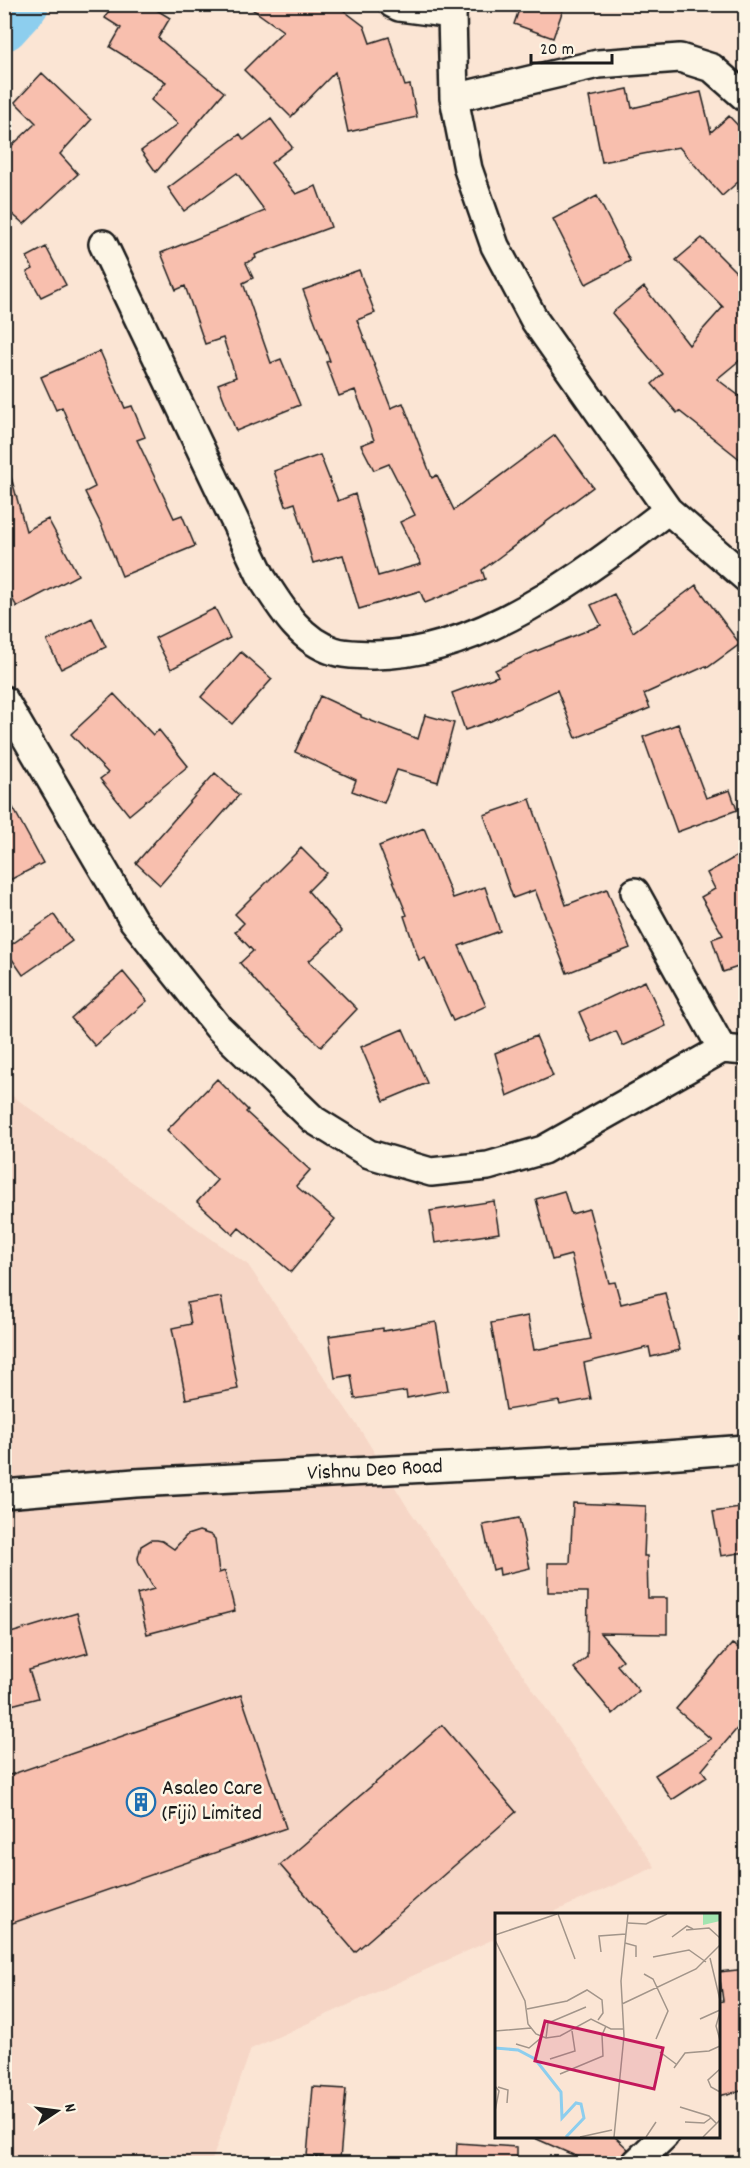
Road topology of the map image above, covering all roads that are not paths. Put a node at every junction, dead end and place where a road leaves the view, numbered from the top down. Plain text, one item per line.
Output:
1 (393, 4) edge
2 (453, 9) edge
3 (454, 98) junction
4 (746, 98) edge
5 (103, 244) dead end
6 (668, 510) junction
7 (746, 578) edge
8 (4, 700) edge
9 (635, 892) dead end
10 (734, 1050) edge
11 (746, 1449) edge
12 (4, 1494) edge
13 (662, 2138) edge
14 (635, 2163) edge

1 - 2 street
2 - 3 street
3 - 4 street
3 - 6 street
5 - 6 street
6 - 7 street
8 - 10 street
9 - 10 street
11 - 12 street, Vishnu Deo Road
13 - 14 street

